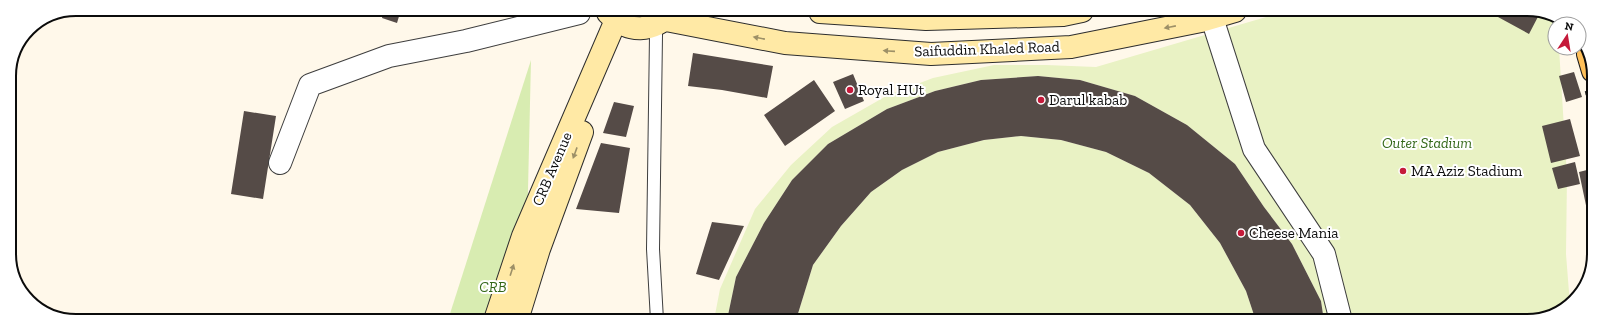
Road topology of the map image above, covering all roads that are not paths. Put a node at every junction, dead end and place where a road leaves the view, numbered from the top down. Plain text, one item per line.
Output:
1 (567, 16) edge
2 (881, 16) edge
3 (1063, 16) edge
4 (1219, 16) edge
5 (1212, 18) junction
6 (617, 20) edge
7 (664, 20) edge
8 (280, 163) dead end
9 (498, 314) edge
10 (519, 314) edge
11 (657, 314) edge
12 (1339, 314) edge

1 - 8 street
2 - 3 main road, Saifuddin Khaled Road
4 - 5 main road, Saifuddin Khaled Road
5 -> 7 main road, Saifuddin Khaled Road
5 - 12 street
6 - 7 main road, Saifuddin Khaled Road
9 -> 6 main road, CRB Avenue
6 -> 10 main road, CRB Avenue
7 - 11 lane

